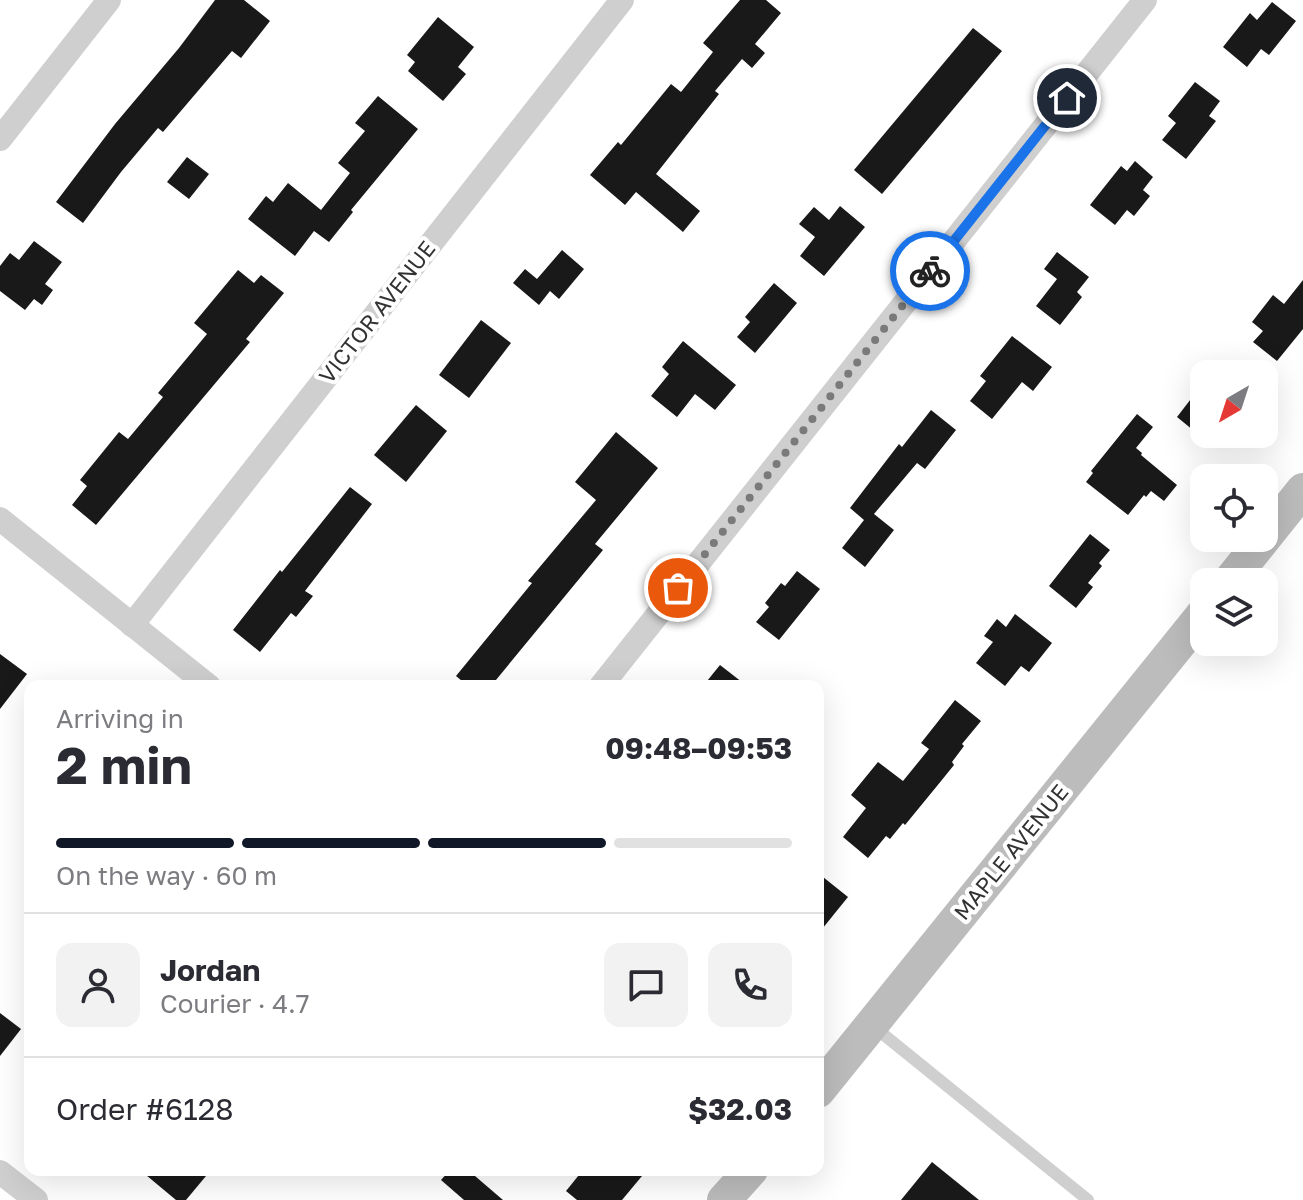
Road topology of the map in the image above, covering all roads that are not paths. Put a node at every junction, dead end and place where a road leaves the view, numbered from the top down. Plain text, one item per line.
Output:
1 (109, 0) edge
2 (622, 0) edge
3 (1145, 0) edge
4 (0, 139) edge
5 (1303, 490) edge
6 (0, 519) edge
7 (1240, 568) edge
8 (132, 625) junction
9 (1190, 630) edge
10 (201, 680) edge
11 (606, 680) edge
12 (871, 1025) junction
13 (824, 1084) edge
14 (0, 1172) edge
15 (746, 1176) edge
16 (36, 1200) edge
17 (724, 1200) edge
18 (1088, 1200) edge

1 - 4 street
2 - 8 street, VICTOR AVENUE
3 - 11 street
5 - 7 street
6 - 8 street
8 - 10 street
9 - 12 street, MAPLE AVENUE
12 - 13 street, MAPLE AVENUE
12 - 18 lane
14 - 16 street
15 - 17 street

